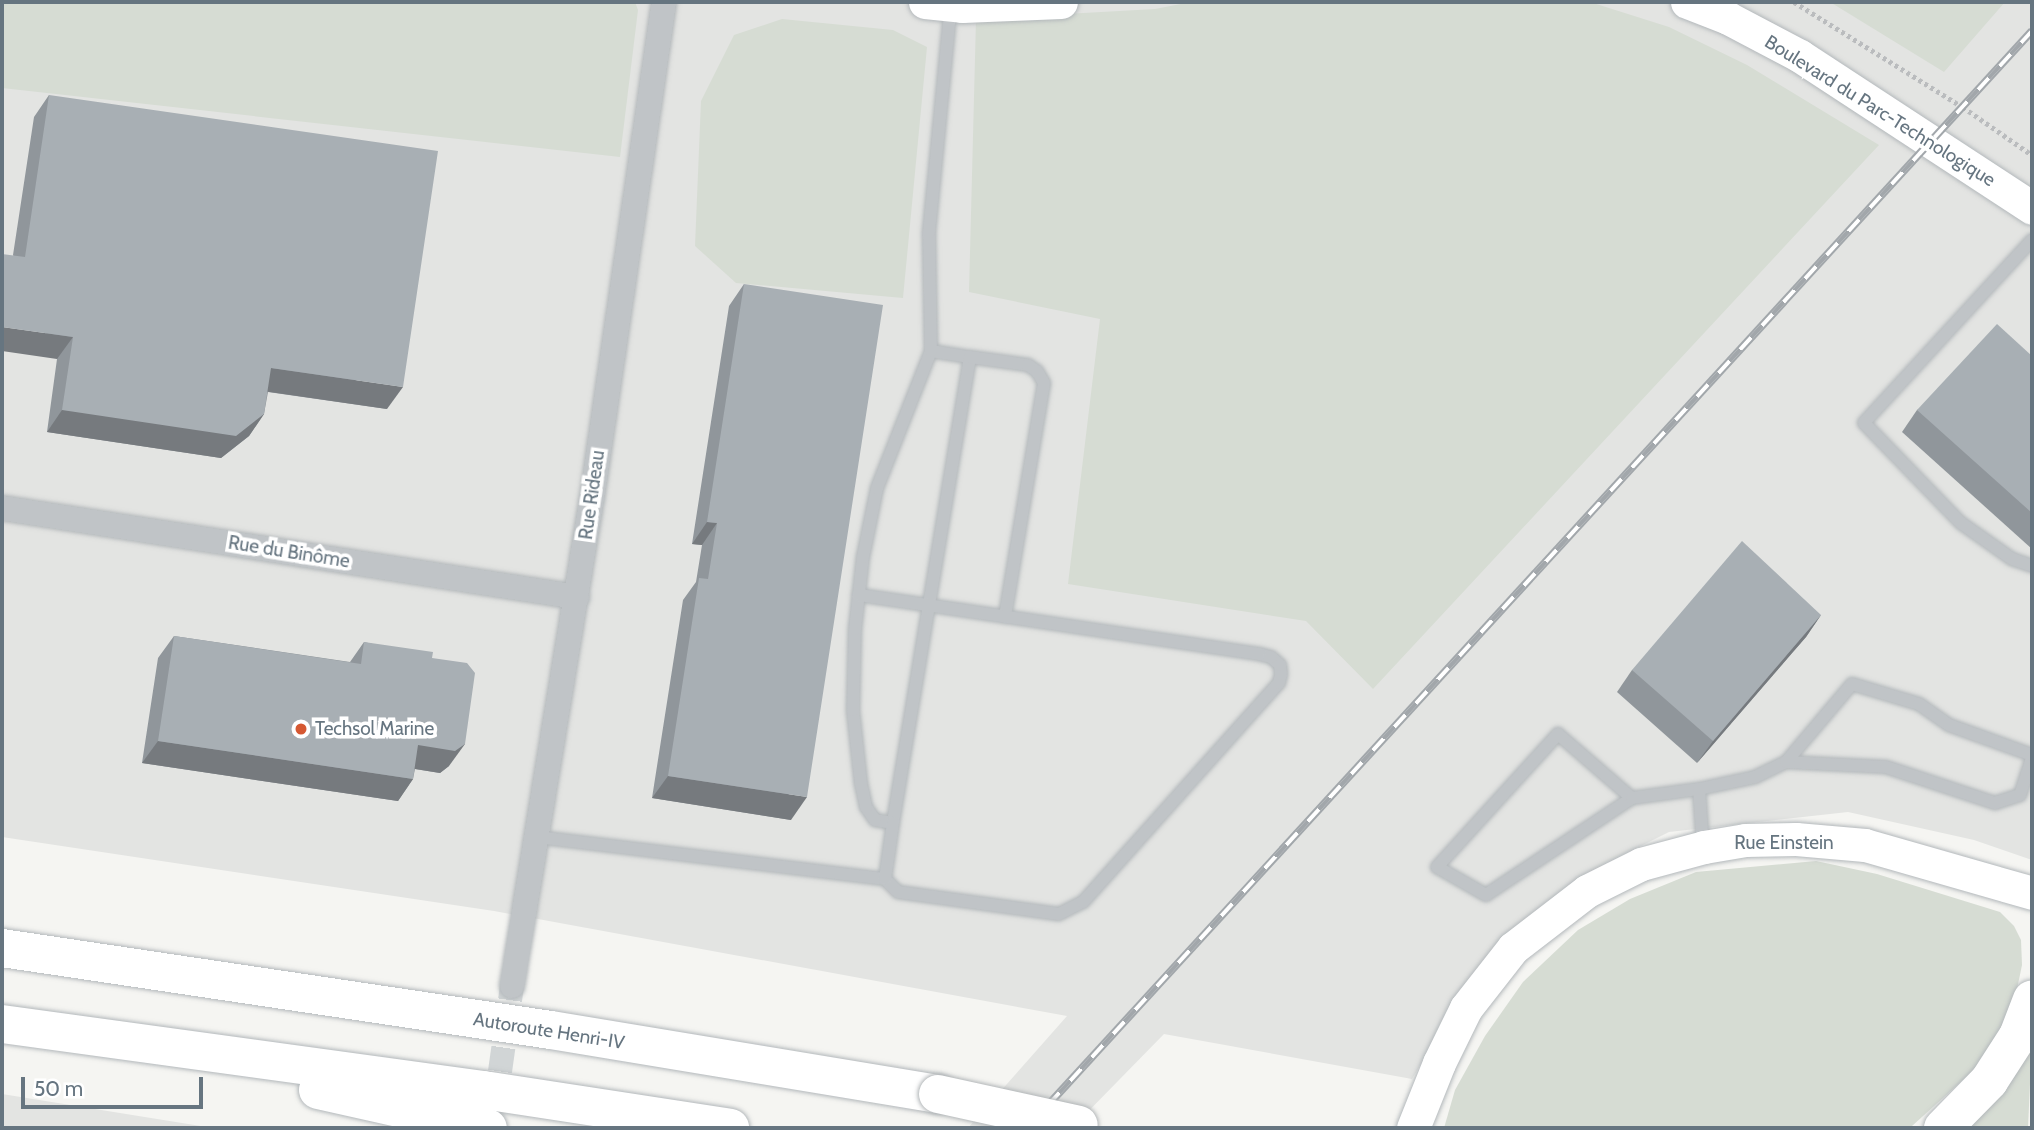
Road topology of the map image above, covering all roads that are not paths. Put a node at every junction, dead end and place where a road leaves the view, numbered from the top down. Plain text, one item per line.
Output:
1 (664, 2) edge
2 (1061, 2) edge
3 (1687, 2) edge
4 (938, 3) edge
5 (2032, 208) edge
6 (2032, 240) edge
7 (931, 351) junction
8 (970, 357) junction
9 (2, 508) edge
10 (2032, 566) edge
11 (858, 596) junction
12 (577, 597) junction
13 (929, 605) junction
14 (1005, 617) junction
15 (2032, 756) edge
16 (1786, 762) junction
17 (1699, 789) junction
18 (1632, 798) junction
19 (893, 823) junction
20 (537, 837) junction
21 (1703, 847) junction
22 (885, 879) junction
23 (2032, 893) edge
24 (2, 948) edge
25 (512, 986) tunnel mouth
26 (2032, 1000) edge
27 (2, 1024) edge
28 (67, 1034) junction
29 (1087, 1127) edge
30 (488, 1128) edge
31 (730, 1128) edge
32 (1413, 1128) edge
33 (1943, 1128) edge

1 - 12 street, Rue Rideau
2 - 4 street
3 - 5 street, Boulevard du Parc-Technologique
4 - 7 lane
6 - 10 lane
7 - 8 lane
7 - 11 lane
8 - 13 lane
8 - 14 lane
9 - 12 street, Rue du Binôme
11 - 13 lane
11 - 19 lane
12 - 20 street, Rue Rideau
13 - 14 lane
13 - 19 lane
14 - 22 lane
15 - 16 lane
15 - 16 lane
16 - 17 lane
17 - 18 lane
17 - 21 lane
18 - 18 lane
19 - 22 lane
20 - 22 lane
20 - 25 street, Rue Rideau
21 - 23 street, Rue Einstein
21 - 32 street, Rue Einstein
24 - 29 highway, Autoroute Henri-IV, bridge
26 - 33 highway
27 - 28 highway
28 - 30 highway
28 - 31 highway

